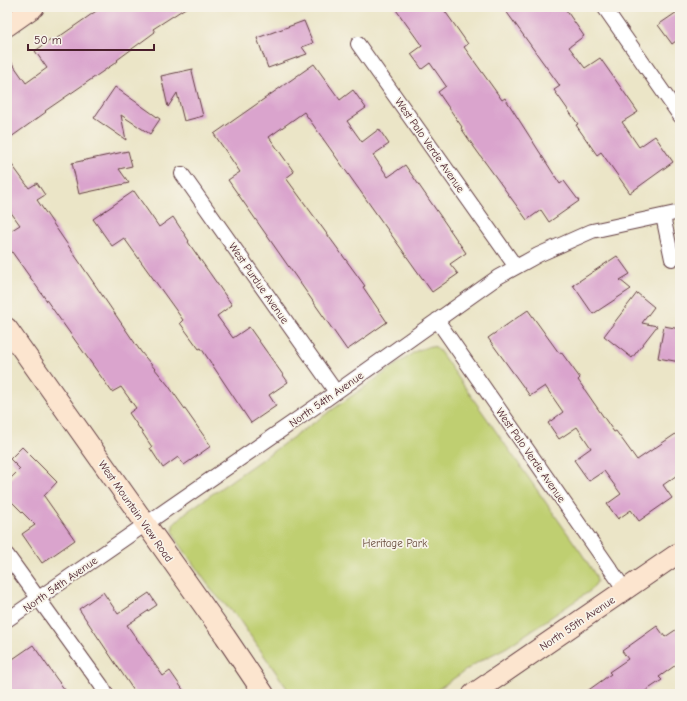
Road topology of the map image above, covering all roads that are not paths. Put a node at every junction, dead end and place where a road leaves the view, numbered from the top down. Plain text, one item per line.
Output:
1 (34, 7) edge
2 (604, 7) edge
3 (7, 26) edge
4 (358, 44) dead end
5 (680, 116) edge
6 (182, 174) dead end
7 (680, 212) edge
8 (663, 216) junction
9 (672, 259) dead end
10 (516, 267) junction
11 (437, 320) junction
12 (7, 328) edge
13 (336, 392) junction
14 (145, 524) junction
15 (680, 552) edge
16 (7, 556) edge
17 (625, 590) junction
18 (39, 599) junction
19 (7, 620) edge
20 (106, 694) edge
21 (264, 694) edge
22 (473, 694) edge

1 - 3 street
2 - 5 street
4 - 10 street, West Palo Verde Avenue
6 - 13 street, West Purdue Avenue
7 - 8 street, North 54th Avenue
8 - 9 street
8 - 10 street, North 54th Avenue
10 - 11 street, North 54th Avenue
11 - 13 street, North 54th Avenue
11 - 17 street, West Palo Verde Avenue
12 - 14 street, West Mountain View Road
13 - 14 street, North 54th Avenue
14 - 18 street, North 54th Avenue
14 - 21 street, West Mountain View Road
15 - 17 street, North 55th Avenue
16 - 18 street
17 - 22 street, North 55th Avenue
18 - 19 street, North 54th Avenue
18 - 20 street

